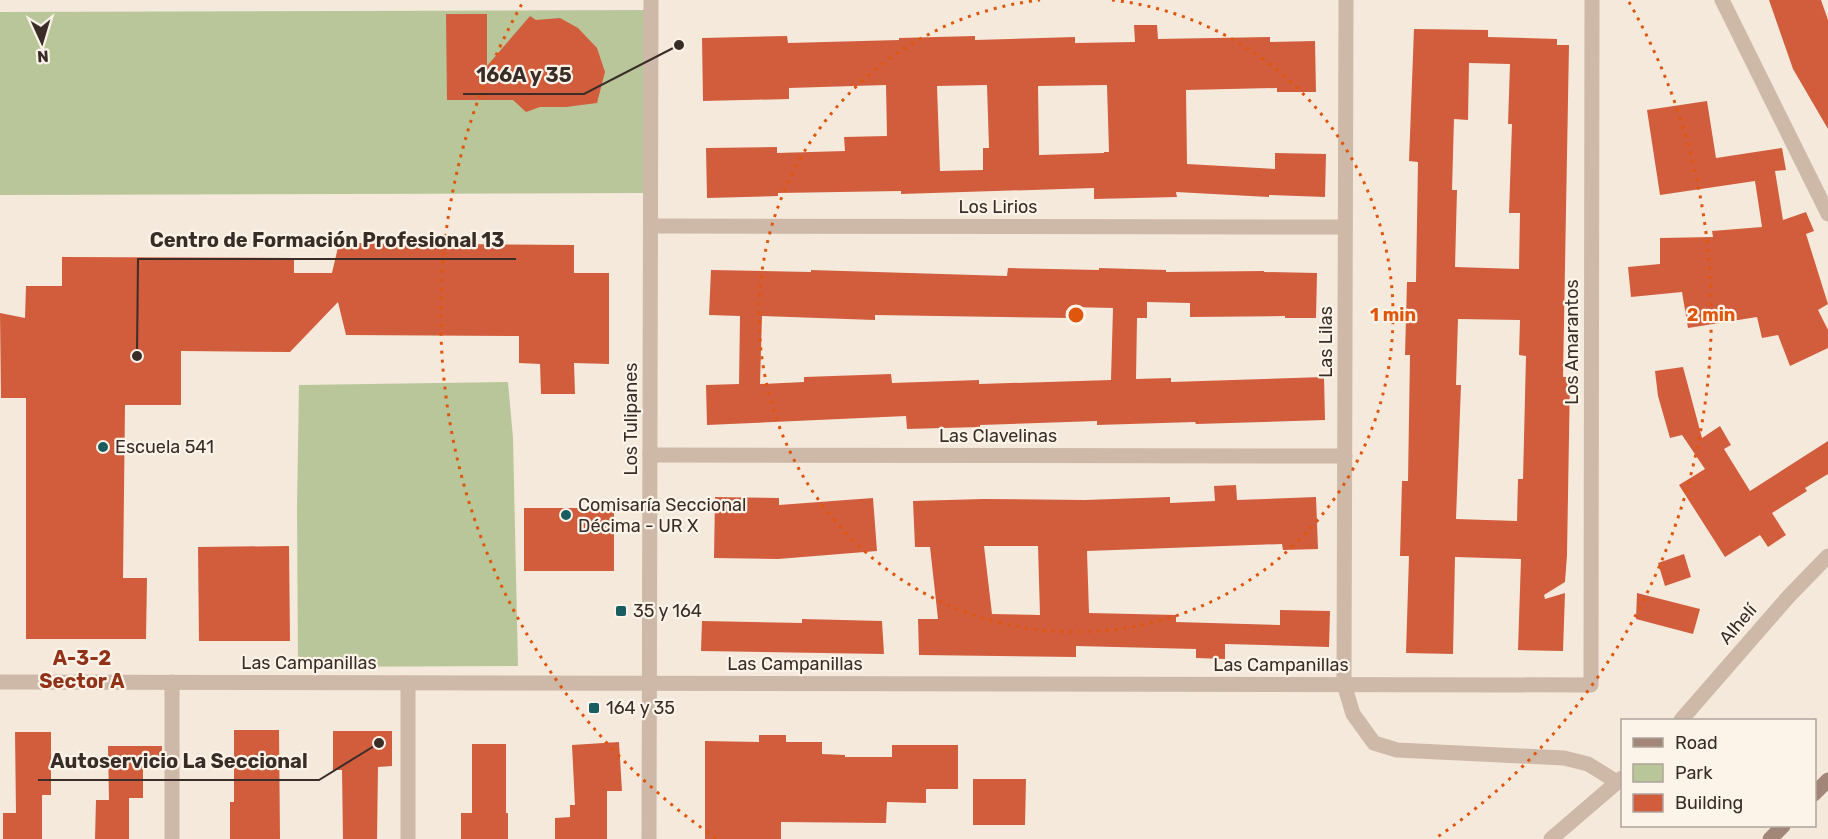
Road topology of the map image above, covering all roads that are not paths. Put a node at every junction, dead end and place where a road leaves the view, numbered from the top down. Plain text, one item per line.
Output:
1 (651, 0) edge
2 (1346, 0) edge
3 (1592, 0) edge
4 (1722, 0) edge
5 (1828, 214) edge
6 (651, 226) junction
7 (1345, 227) junction
8 (650, 455) junction
9 (1345, 456) junction
10 (1828, 556) edge
11 (0, 682) edge
12 (172, 682) junction
13 (408, 683) junction
14 (650, 683) junction
15 (1344, 684) junction
16 (1591, 685) joint
17 (1682, 719) edge
18 (1620, 780) edge
19 (1828, 780) edge
20 (1816, 793) edge
21 (1781, 827) edge
22 (172, 839) edge
23 (408, 839) edge
24 (650, 839) edge
25 (1551, 839) edge
26 (1770, 839) edge

1 - 6 street, Los Tulipanes
2 - 7 street, Las Lilas
3 - 16 street, Los Amarantos
4 - 5 street
6 - 7 street, Los Lirios
6 - 8 street, Los Tulipanes
7 - 9 street, Las Lilas
8 - 9 street, Las Clavelinas
8 - 14 street, Los Tulipanes
9 - 15 street, Las Lilas
10 - 17 street, Alhelí
11 - 12 street, Las Campanillas
12 - 13 street, Las Campanillas
12 - 22 street
13 - 14 street, Las Campanillas
13 - 23 street
14 - 15 street, Las Campanillas
14 - 24 street, Los Tulipanes
15 - 16 street, Las Campanillas
15 - 18 street, Las Lilas
18 - 25 street
19 - 20 main road
21 - 26 main road

